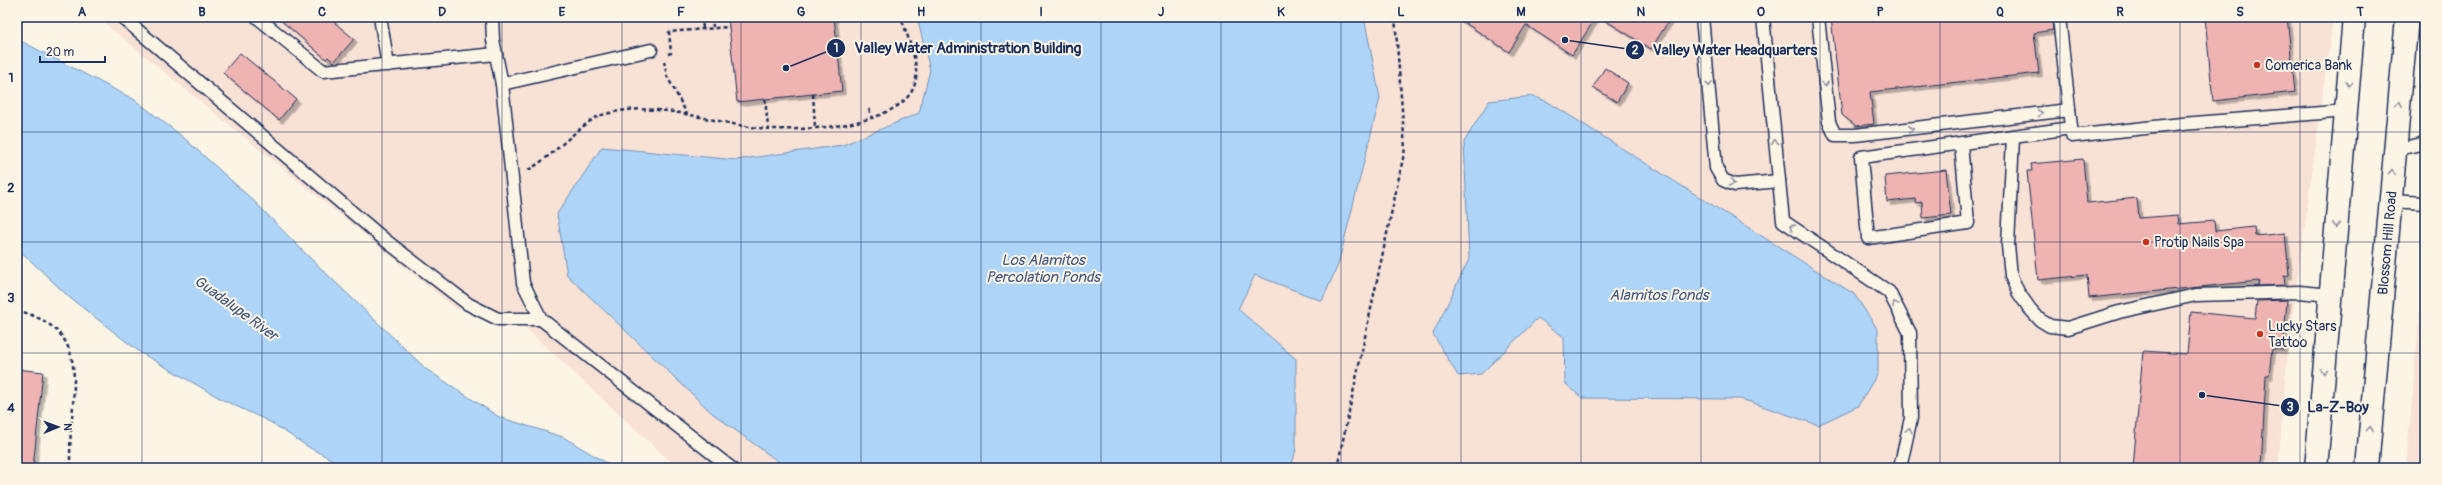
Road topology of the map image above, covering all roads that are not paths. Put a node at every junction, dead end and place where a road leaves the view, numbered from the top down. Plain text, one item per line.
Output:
1 (122, 17) edge
2 (257, 17) edge
3 (380, 17) edge
4 (492, 17) edge
5 (1702, 17) edge
6 (1763, 17) edge
7 (1818, 17) edge
8 (2059, 17) edge
9 (2354, 17) edge
10 (2407, 17) edge
11 (651, 50) dead end
12 (496, 54) junction
13 (388, 65) junction
14 (502, 84) junction
15 (2069, 110) junction
16 (2346, 111) junction
17 (2071, 128) junction
18 (2013, 137) junction
19 (2425, 143) edge
20 (1961, 144) junction
21 (2394, 150) junction
22 (2425, 152) edge
23 (1779, 181) junction
24 (2390, 201) junction
25 (2425, 203) edge
26 (2330, 295) junction
27 (541, 318) junction
28 (731, 468) edge
29 (1900, 468) edge
30 (2316, 468) edge
31 (2367, 468) edge

1 - 27 lane
2 - 13 lane
3 - 13 lane
4 - 12 lane
5 -> 23 lane
23 -> 6 lane
7 -> 15 lane
8 - 15 lane
9 -> 16 main road
21 -> 10 main road, Blossom Hill Road
11 - 14 lane
12 - 13 lane
12 - 14 lane
14 - 27 lane
15 - 17 lane
16 - 17 lane
16 -> 26 main road
17 - 18 lane
18 - 20 lane
18 - 26 lane
19 - 21 lane
20 - 20 lane
21 - 22 lane
24 -> 21 main road, Blossom Hill Road
29 -> 23 lane
24 - 25 lane
31 -> 24 main road, Blossom Hill Road
26 -> 30 main road
27 - 28 lane

